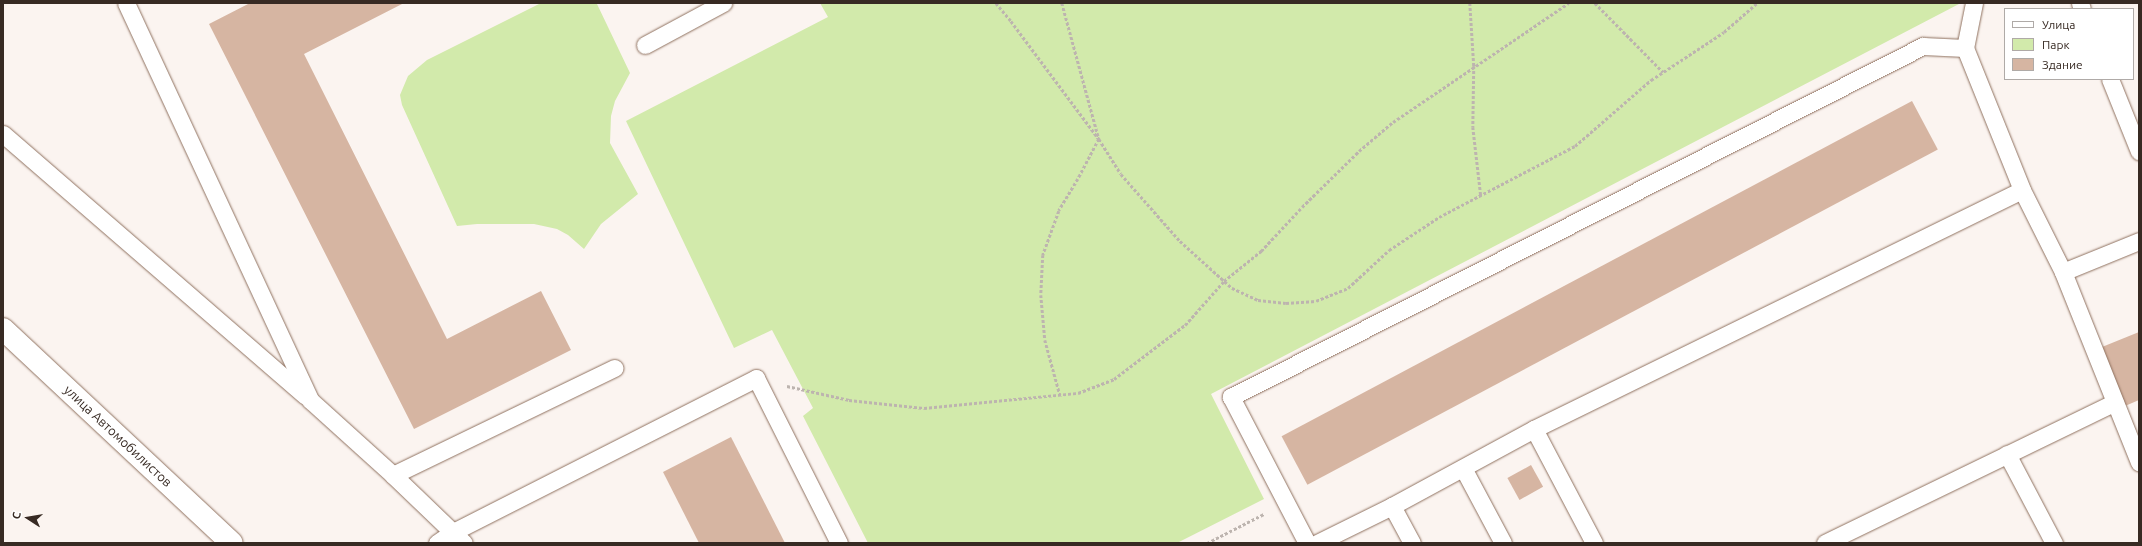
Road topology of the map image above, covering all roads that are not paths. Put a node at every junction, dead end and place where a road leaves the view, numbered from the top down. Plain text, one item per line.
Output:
1 (126, 3) edge
2 (723, 3) edge
3 (1974, 3) edge
4 (645, 45) dead end
5 (1964, 48) junction
6 (2110, 80) edge
7 (3, 134) edge
8 (2139, 151) edge
9 (2022, 190) junction
10 (2139, 241) edge
11 (2063, 272) junction
12 (3, 328) edge
13 (614, 368) dead end
14 (310, 400) junction
15 (2115, 402) junction
16 (1534, 429) junction
17 (2007, 454) junction
18 (2138, 456) edge
19 (1462, 468) junction
20 (393, 475) junction
21 (1392, 506) junction
22 (459, 538) edge
23 (232, 543) edge
24 (437, 543) edge
25 (839, 543) edge
26 (1307, 543) edge
27 (1317, 543) edge
28 (1412, 543) edge
29 (1503, 543) edge
30 (1594, 543) edge
31 (1825, 543) edge
32 (2054, 543) edge

1 - 14 lane
2 - 4 lane
3 - 5 lane
5 - 9 lane
5 - 26 lane
6 - 8 lane
7 - 14 lane
9 - 11 lane
9 - 16 lane
10 - 11 lane
11 - 15 lane
12 - 23 street, улица Автомобилистов
13 - 20 lane
14 - 20 lane
15 - 17 lane
15 - 18 lane
16 - 19 lane
16 - 30 lane
17 - 31 lane
17 - 32 lane
19 - 21 lane
19 - 29 lane
20 - 22 lane
21 - 27 lane
21 - 28 lane
22 - 24 lane
22 - 25 lane

